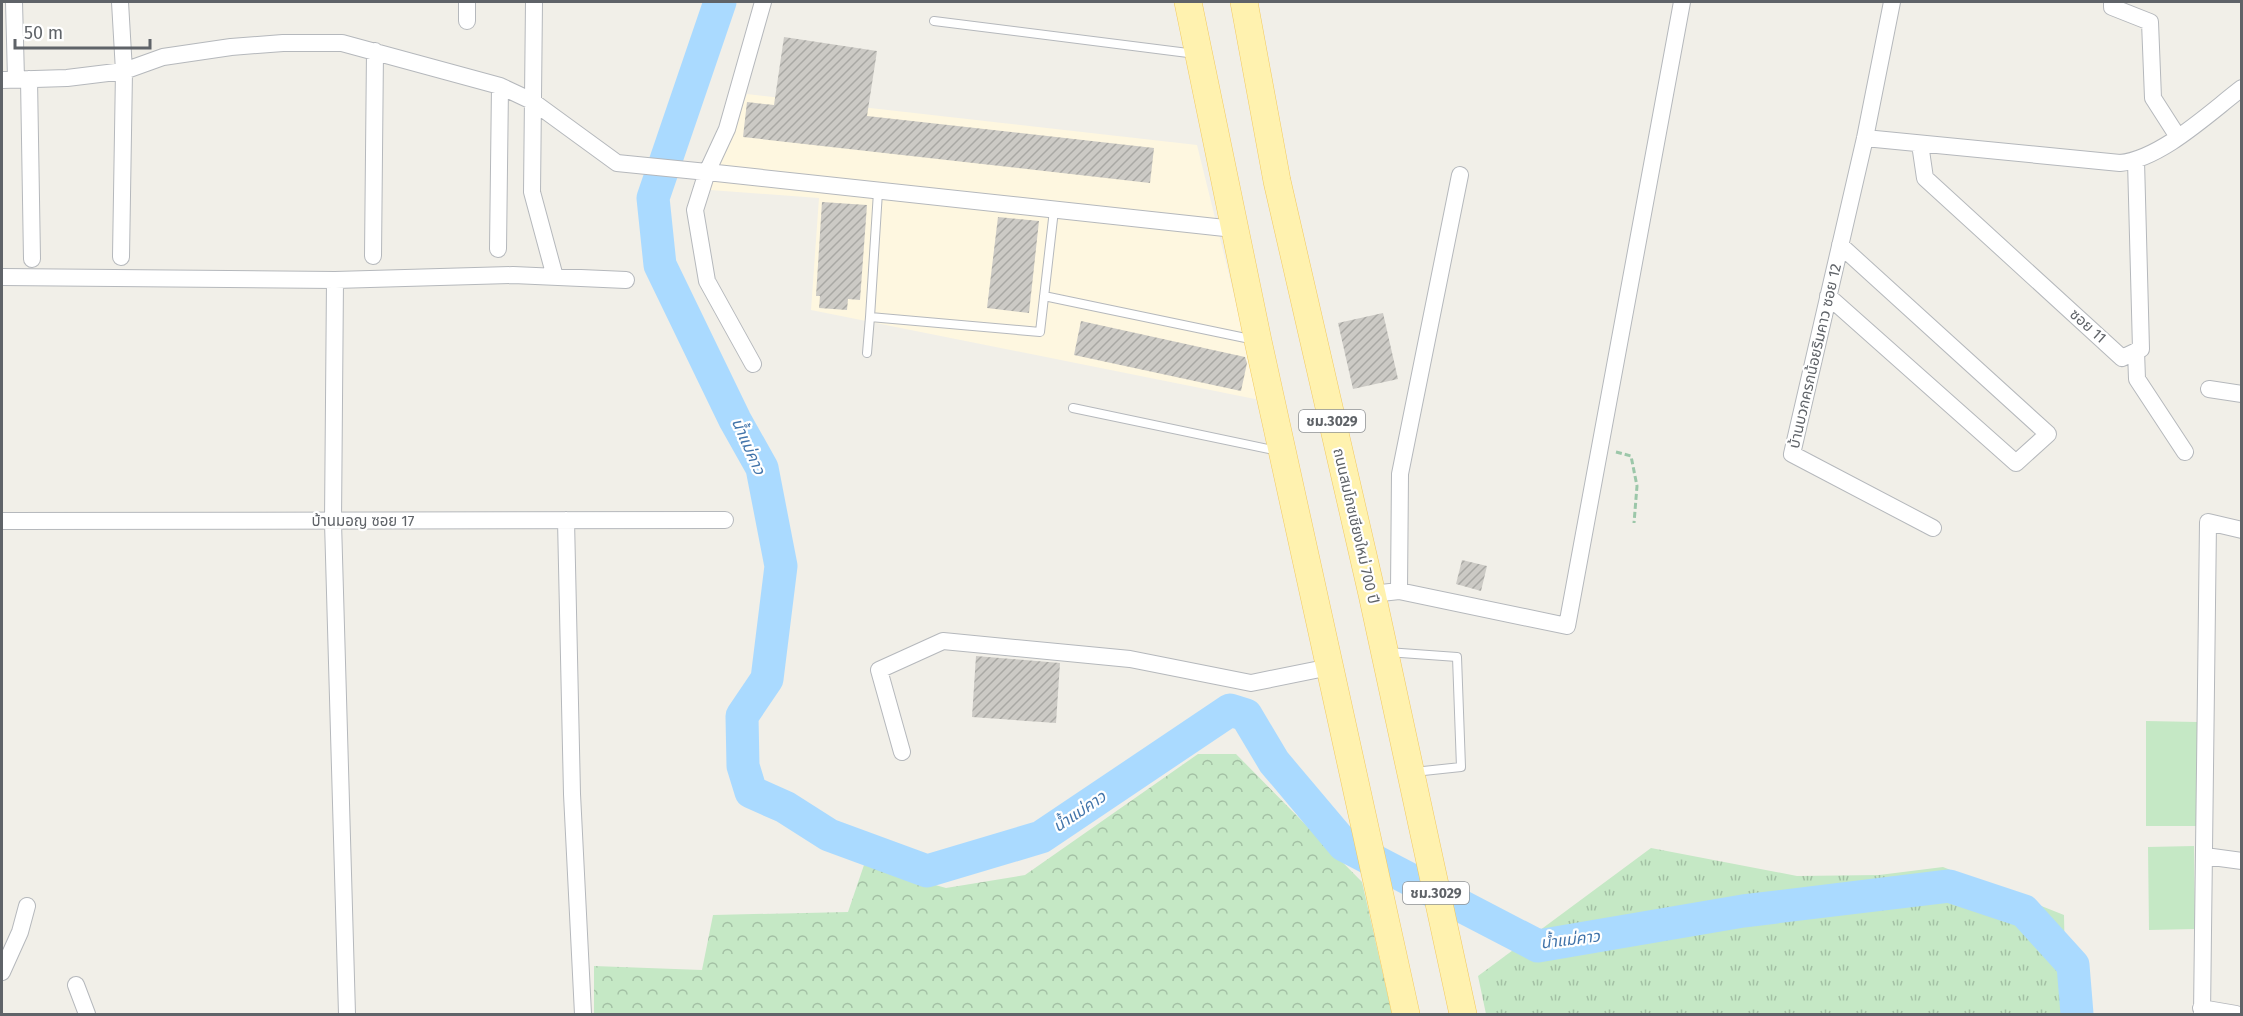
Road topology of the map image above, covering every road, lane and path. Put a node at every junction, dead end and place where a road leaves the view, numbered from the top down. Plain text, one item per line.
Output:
1 (14, 2) edge
2 (120, 2) edge
3 (467, 2) edge
4 (534, 2) edge
5 (763, 2) edge
6 (1188, 2) edge
7 (1244, 2) edge
8 (1682, 2) edge
9 (1892, 2) edge
10 (2112, 2) edge
11 (467, 21) dead end
12 (934, 21) dead end
13 (375, 51) junction
14 (1199, 54) junction
15 (124, 71) junction
16 (16, 79) edge
17 (500, 86) junction
18 (2241, 88) edge
19 (532, 101) junction
20 (2178, 137) junction
21 (1865, 138) junction
22 (1920, 144) junction
23 (2136, 161) junction
24 (700, 172) junction
25 (1460, 175) dead end
26 (878, 192) junction
27 (1054, 210) junction
28 (1234, 229) junction
29 (1840, 244) junction
30 (498, 249) dead end
31 (373, 256) dead end
32 (121, 257) dead end
33 (32, 259) dead end
34 (2, 277) edge
35 (555, 277) junction
36 (335, 280) junction
37 (627, 280) dead end
38 (1044, 296) junction
39 (1828, 296) junction
40 (870, 317) junction
41 (1258, 341) junction
42 (2136, 351) junction
43 (867, 353) dead end
44 (753, 364) dead end
45 (2209, 389) dead end
46 (2241, 394) edge
47 (1073, 408) dead end
48 (1600, 448) junction
49 (1284, 452) junction
50 (2186, 452) dead end
51 (566, 520) junction
52 (725, 520) dead end
53 (2, 521) edge
54 (333, 522) junction
55 (1634, 523) dead end
56 (1933, 528) dead end
57 (2241, 530) edge
58 (1399, 591) junction
59 (1372, 594) junction
60 (1384, 652) junction
61 (1330, 667) junction
62 (902, 752) dead end
63 (1411, 773) junction
64 (2205, 856) junction
65 (2241, 861) edge
66 (27, 906) dead end
67 (2, 972) edge
68 (76, 985) dead end
69 (2202, 1011) edge
70 (87, 1014) edge
71 (347, 1014) edge
72 (583, 1014) edge
73 (1406, 1014) edge
74 (1463, 1014) edge
75 (2236, 1014) edge

1 - 16 street
2 - 15 street
3 - 11 street
4 - 19 street
5 - 24 street
6 - 14 main road, ชม.3029
7 - 59 main road, ถนนสมโภชเชียงใหม่ 700 ปี / ชม.3029
8 - 48 street
9 - 21 street, บ้านบวกครกน้อยริมคาว ซอย 12
10 - 20 street
12 - 14 lane
13 - 15 street
13 - 17 street
13 - 31 street
14 - 28 main road, ชม.3029
15 - 16 street
15 - 32 street
16 - 33 street
17 - 19 street
17 - 30 street
18 - 20 street
19 - 24 street
19 - 35 street
20 - 23 street
21 - 22 street
21 - 29 street, บ้านบวกครกน้อยริมคาว ซอย 12
22 - 23 street
22 - 42 street, ซอย 11
23 - 42 street
24 - 26 street
24 - 44 street
25 - 58 street
26 - 27 street
26 - 40 lane
27 - 28 street
27 - 38 lane
28 - 41 main road, ชม.3029
29 - 39 street, บ้านบวกครกน้อยริมคาว ซอย 12
29 - 39 street
34 - 36 street
35 - 36 street
35 - 37 street
36 - 54 street
38 - 40 lane
38 - 41 lane
39 - 56 street, บ้านบวกครกน้อยริมคาว ซอย 12
40 - 43 lane
41 - 49 main road, ชม.3029
42 - 50 street
45 - 46 street
47 - 49 lane
48 - 55 path
48 - 58 street
49 - 61 main road, ชม.3029
51 - 52 street, บ้านมอญ ซอย 17
51 - 54 street, บ้านมอญ ซอย 17
51 - 72 street
53 - 54 street, บ้านมอญ ซอย 17
54 - 71 street
57 - 64 street
58 - 59 street
59 - 60 main road, ถนนสมโภชเชียงใหม่ 700 ปี / ชม.3029
60 - 63 main road, ถนนสมโภชเชียงใหม่ 700 ปี / ชม.3029
60 - 63 lane
61 - 62 street
61 - 73 main road, ชม.3029
63 - 74 main road, ถนนสมโภชเชียงใหม่ 700 ปี / ชม.3029
64 - 65 street
64 - 69 street
66 - 67 street
68 - 70 street
69 - 75 street

